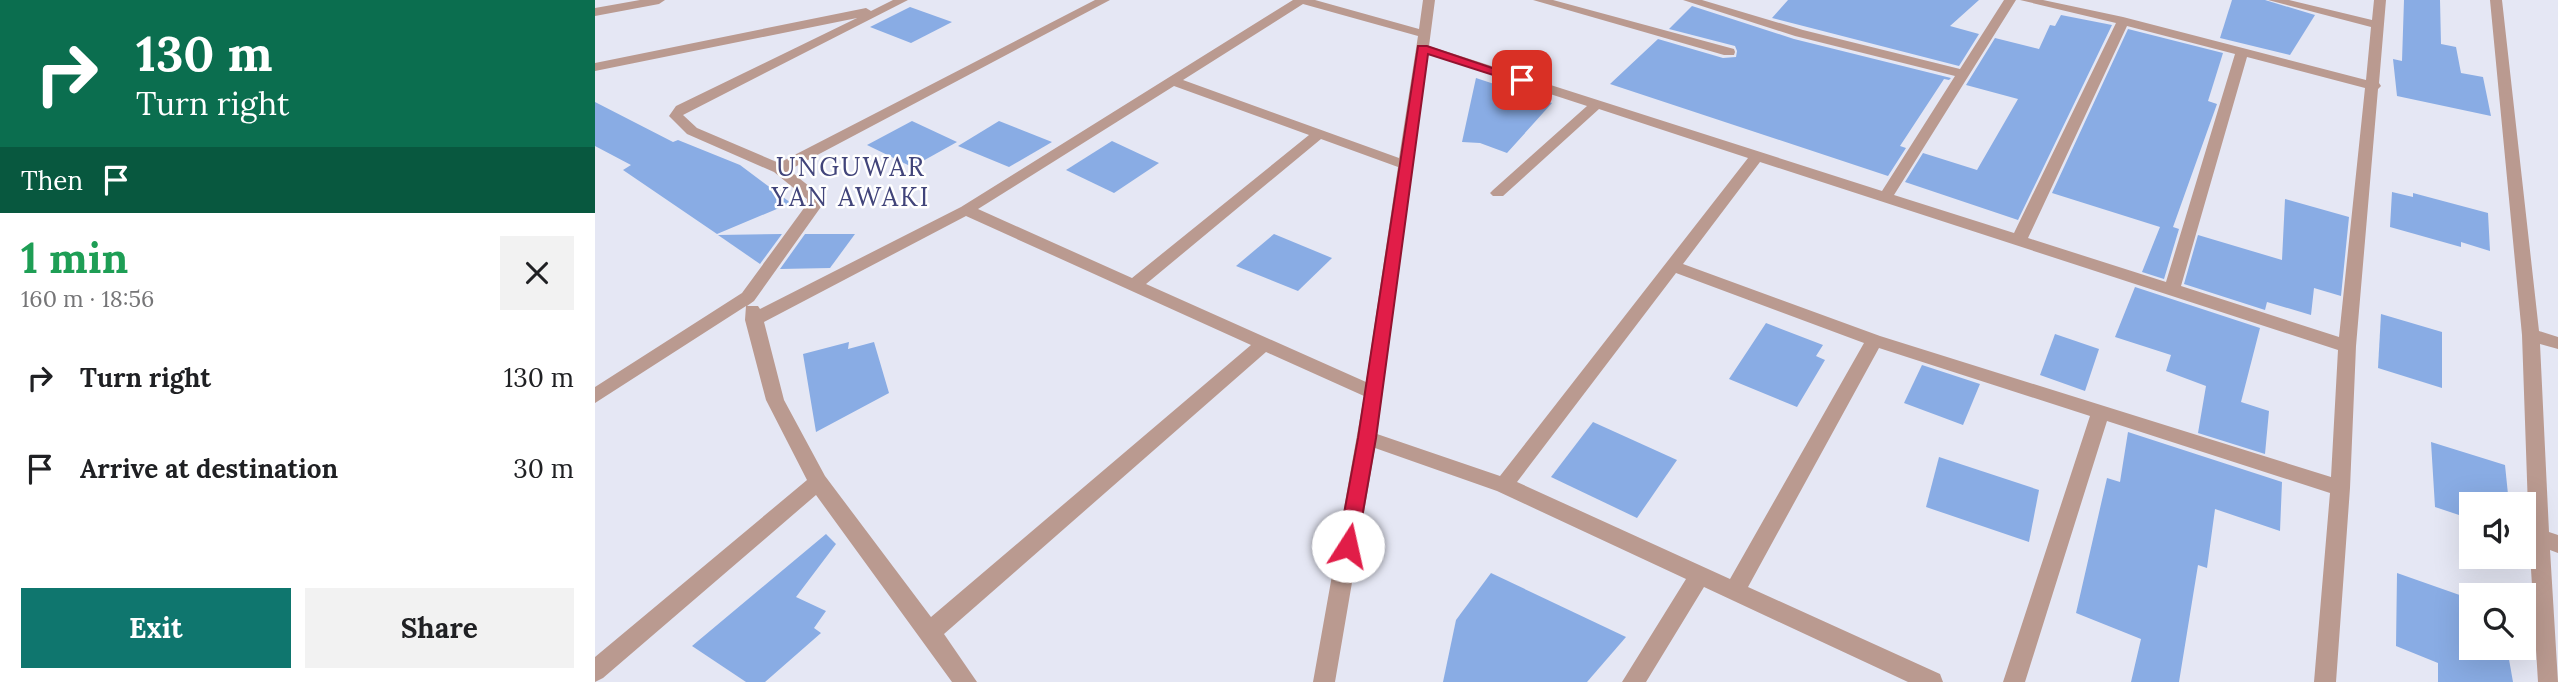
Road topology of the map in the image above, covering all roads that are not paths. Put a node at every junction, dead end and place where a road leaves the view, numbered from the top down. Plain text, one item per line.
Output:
1 (659, 0) edge
2 (902, 0) edge
3 (1104, 0) edge
4 (1302, 0) edge
5 (1429, 0) edge
6 (1539, 0) edge
7 (1689, 0) edge
8 (2010, 0) edge
9 (2026, 0) edge
10 (2274, 0) edge
11 (2380, 0) edge
12 (2496, 0) edge
13 (885, 8) junction
14 (595, 12) edge
15 (2123, 21) junction
16 (2378, 25) junction
17 (1424, 41) junction
18 (1728, 52) dead end
19 (2242, 52) junction
20 (595, 67) edge
21 (1963, 74) junction
22 (1173, 81) junction
23 (2374, 86) junction
24 (1597, 104) junction
25 (1318, 134) junction
26 (1757, 156) junction
27 (1406, 165) junction
28 (779, 169) junction
29 (1498, 193) dead end
30 (1885, 197) junction
31 (966, 210) junction
32 (2019, 240) junction
33 (1672, 266) junction
34 (1133, 286) junction
35 (2172, 289) junction
36 (748, 296) junction
37 (754, 320) junction
38 (2531, 335) junction
39 (1874, 340) junction
40 (2558, 343) edge
41 (1264, 344) junction
42 (2347, 346) junction
43 (1374, 393) junction
44 (595, 396) edge
45 (2100, 414) junction
46 (1367, 438) junction
47 (818, 482) junction
48 (1504, 485) junction
49 (2340, 488) junction
50 (2549, 540) edge
51 (1700, 575) junction
52 (1735, 591) junction
53 (930, 632) junction
54 (595, 671) edge
55 (966, 682) edge
56 (1324, 682) edge
57 (1633, 682) edge
58 (1932, 682) edge
59 (2014, 682) edge
60 (2325, 682) edge
61 (2549, 682) edge

1 - 14 street
2 - 13 street
3 - 28 street
4 - 17 street
4 - 22 street
5 - 17 street
6 - 18 street
7 - 21 street
8 - 21 street
9 - 15 street
10 - 16 street
11 - 16 street
12 - 38 street
13 - 20 street
13 - 28 street
15 - 19 street
15 - 32 street
16 - 23 street
17 - 24 street
17 - 27 street
19 - 23 street
19 - 35 street
21 - 30 street
22 - 25 street
22 - 31 street
23 - 42 street
24 - 26 street
24 - 29 street
25 - 27 street
25 - 34 street
26 - 30 street
26 - 33 street
27 - 43 street
28 - 36 street
30 - 32 street
31 - 34 street
31 - 37 street
32 - 35 street
33 - 39 street
33 - 48 street
34 - 41 street
35 - 42 street
36 - 37 street
36 - 44 street
37 - 47 street
38 - 40 street
38 - 50 street
39 - 45 street
39 - 52 street
41 - 43 street
41 - 53 street
42 - 49 street
43 - 46 street
45 - 49 street
45 - 59 street
46 - 48 street
46 - 56 street
47 - 53 street
47 - 54 street
48 - 51 street
49 - 60 street
50 - 61 street
51 - 52 street
51 - 57 street
52 - 58 street
53 - 55 street

